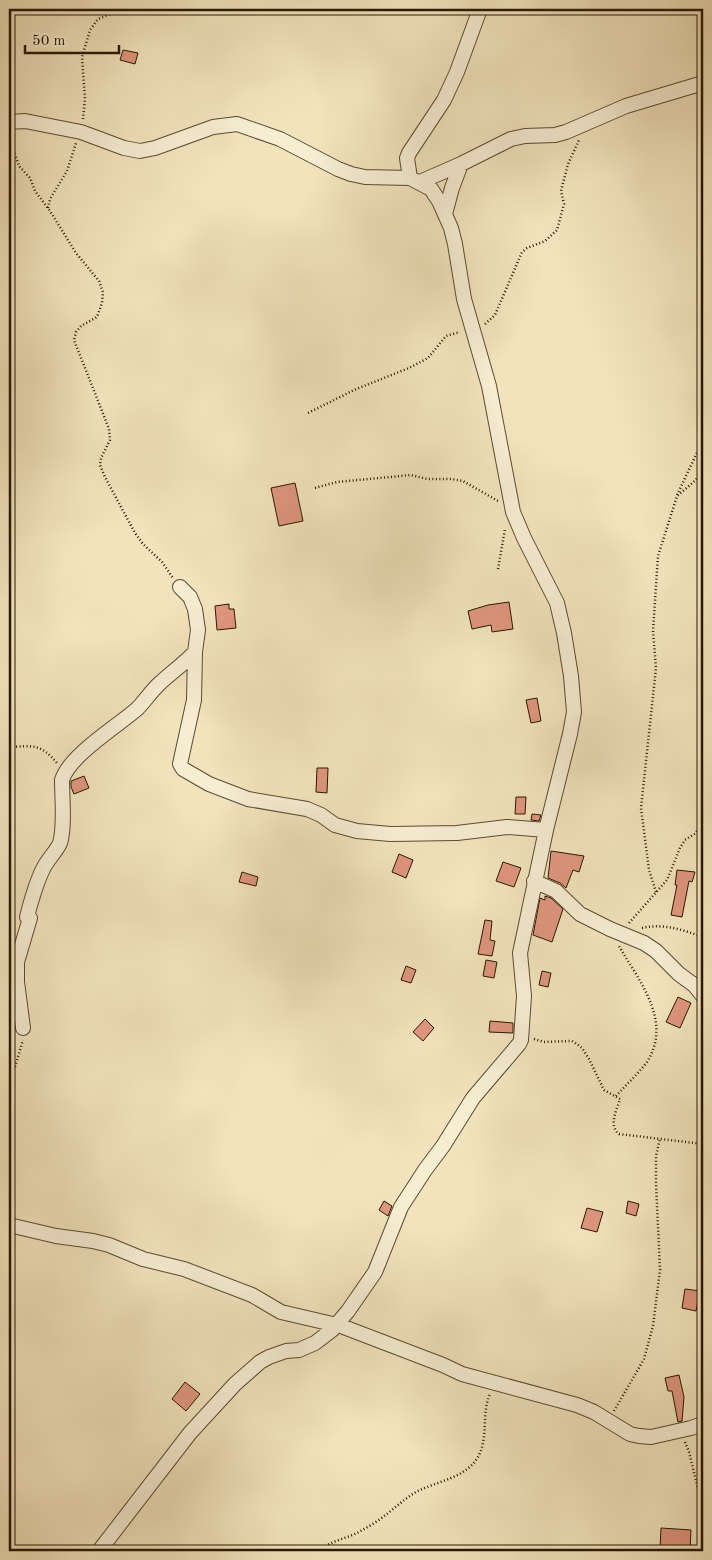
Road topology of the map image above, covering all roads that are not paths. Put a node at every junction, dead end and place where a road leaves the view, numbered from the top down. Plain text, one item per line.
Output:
1 (480, 9) edge
2 (703, 83) edge
3 (9, 122) edge
4 (461, 164) junction
5 (415, 180) junction
6 (445, 214) junction
7 (180, 587) road end
8 (195, 652) junction
9 (546, 830) junction
10 (534, 881) junction
11 (703, 996) edge
12 (23, 1028) road end
13 (9, 1225) edge
14 (336, 1324) junction
15 (703, 1424) edge
16 (99, 1551) edge

1 - 5 street
2 - 4 street
3 - 5 street
4 - 5 street
4 - 6 street
5 - 6 street
6 - 9 street
7 - 8 street
8 - 9 street
8 - 12 street
9 - 10 street
10 - 11 street
10 - 14 street
13 - 14 street
14 - 15 street
14 - 16 street

